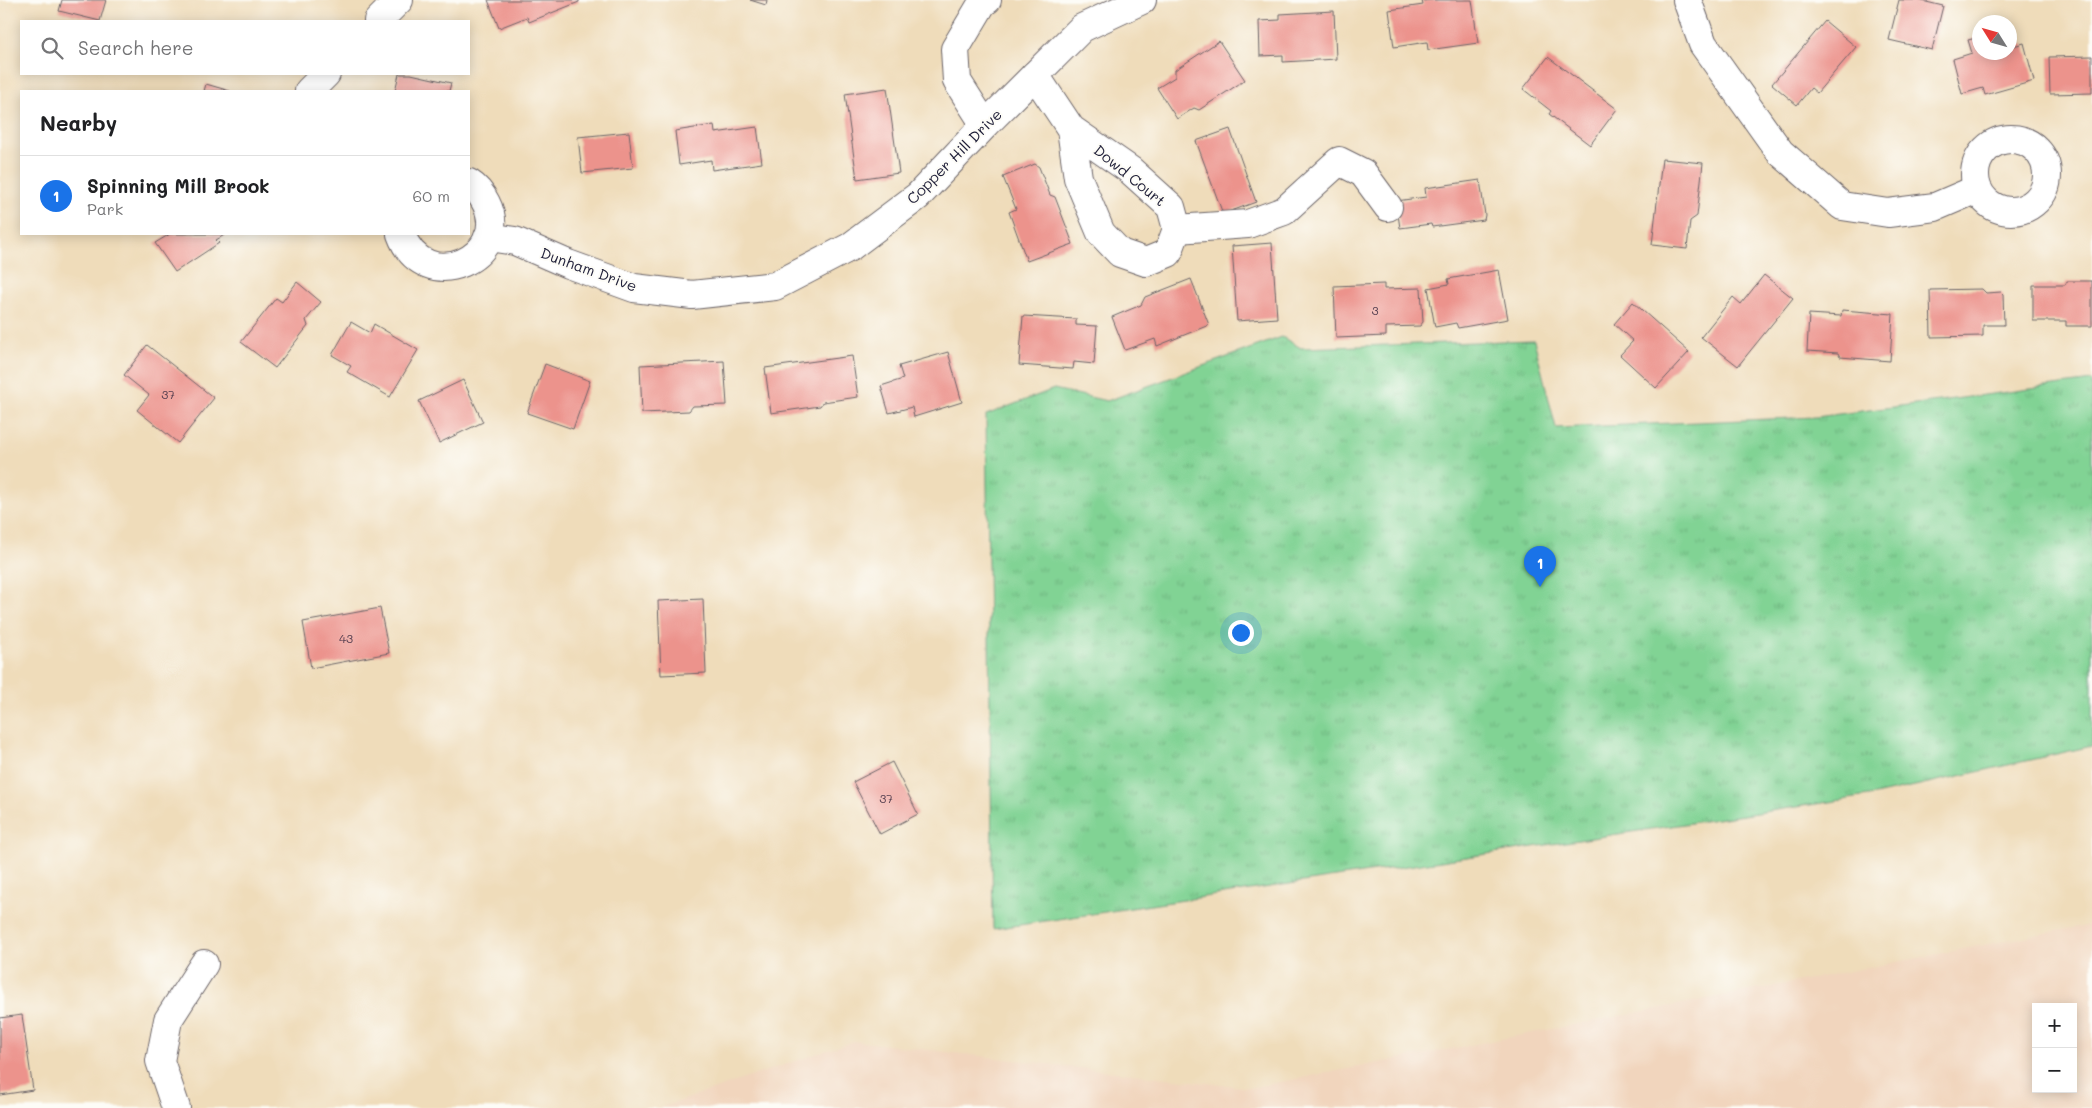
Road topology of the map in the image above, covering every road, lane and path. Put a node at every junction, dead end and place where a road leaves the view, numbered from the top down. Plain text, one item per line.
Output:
1 (399, 0) edge
2 (987, 0) edge
3 (1142, 0) edge
4 (1687, 0) edge
5 (379, 20) edge
6 (325, 75) edge
7 (1035, 76) junction
8 (310, 90) edge
9 (985, 125) junction
10 (1071, 129) junction
11 (470, 184) edge
12 (1977, 189) dead end
13 (1388, 208) dead end
14 (1177, 229) junction
15 (401, 235) edge
16 (488, 236) junction
17 (692, 295) joint
18 (204, 964) dead end
19 (176, 1108) edge

1 - 5 street
2 - 9 street
3 - 7 street, Copper Hill Drive
4 - 12 street
6 - 8 street
7 - 9 street, Copper Hill Drive
7 - 10 street, Dowd Court
9 - 17 street, Copper Hill Drive
10 - 14 street, Dowd Court
10 - 14 street, Dowd Court
11 - 16 street
13 - 14 street
15 - 16 street
16 - 17 street, Dunham Drive
18 - 19 street

